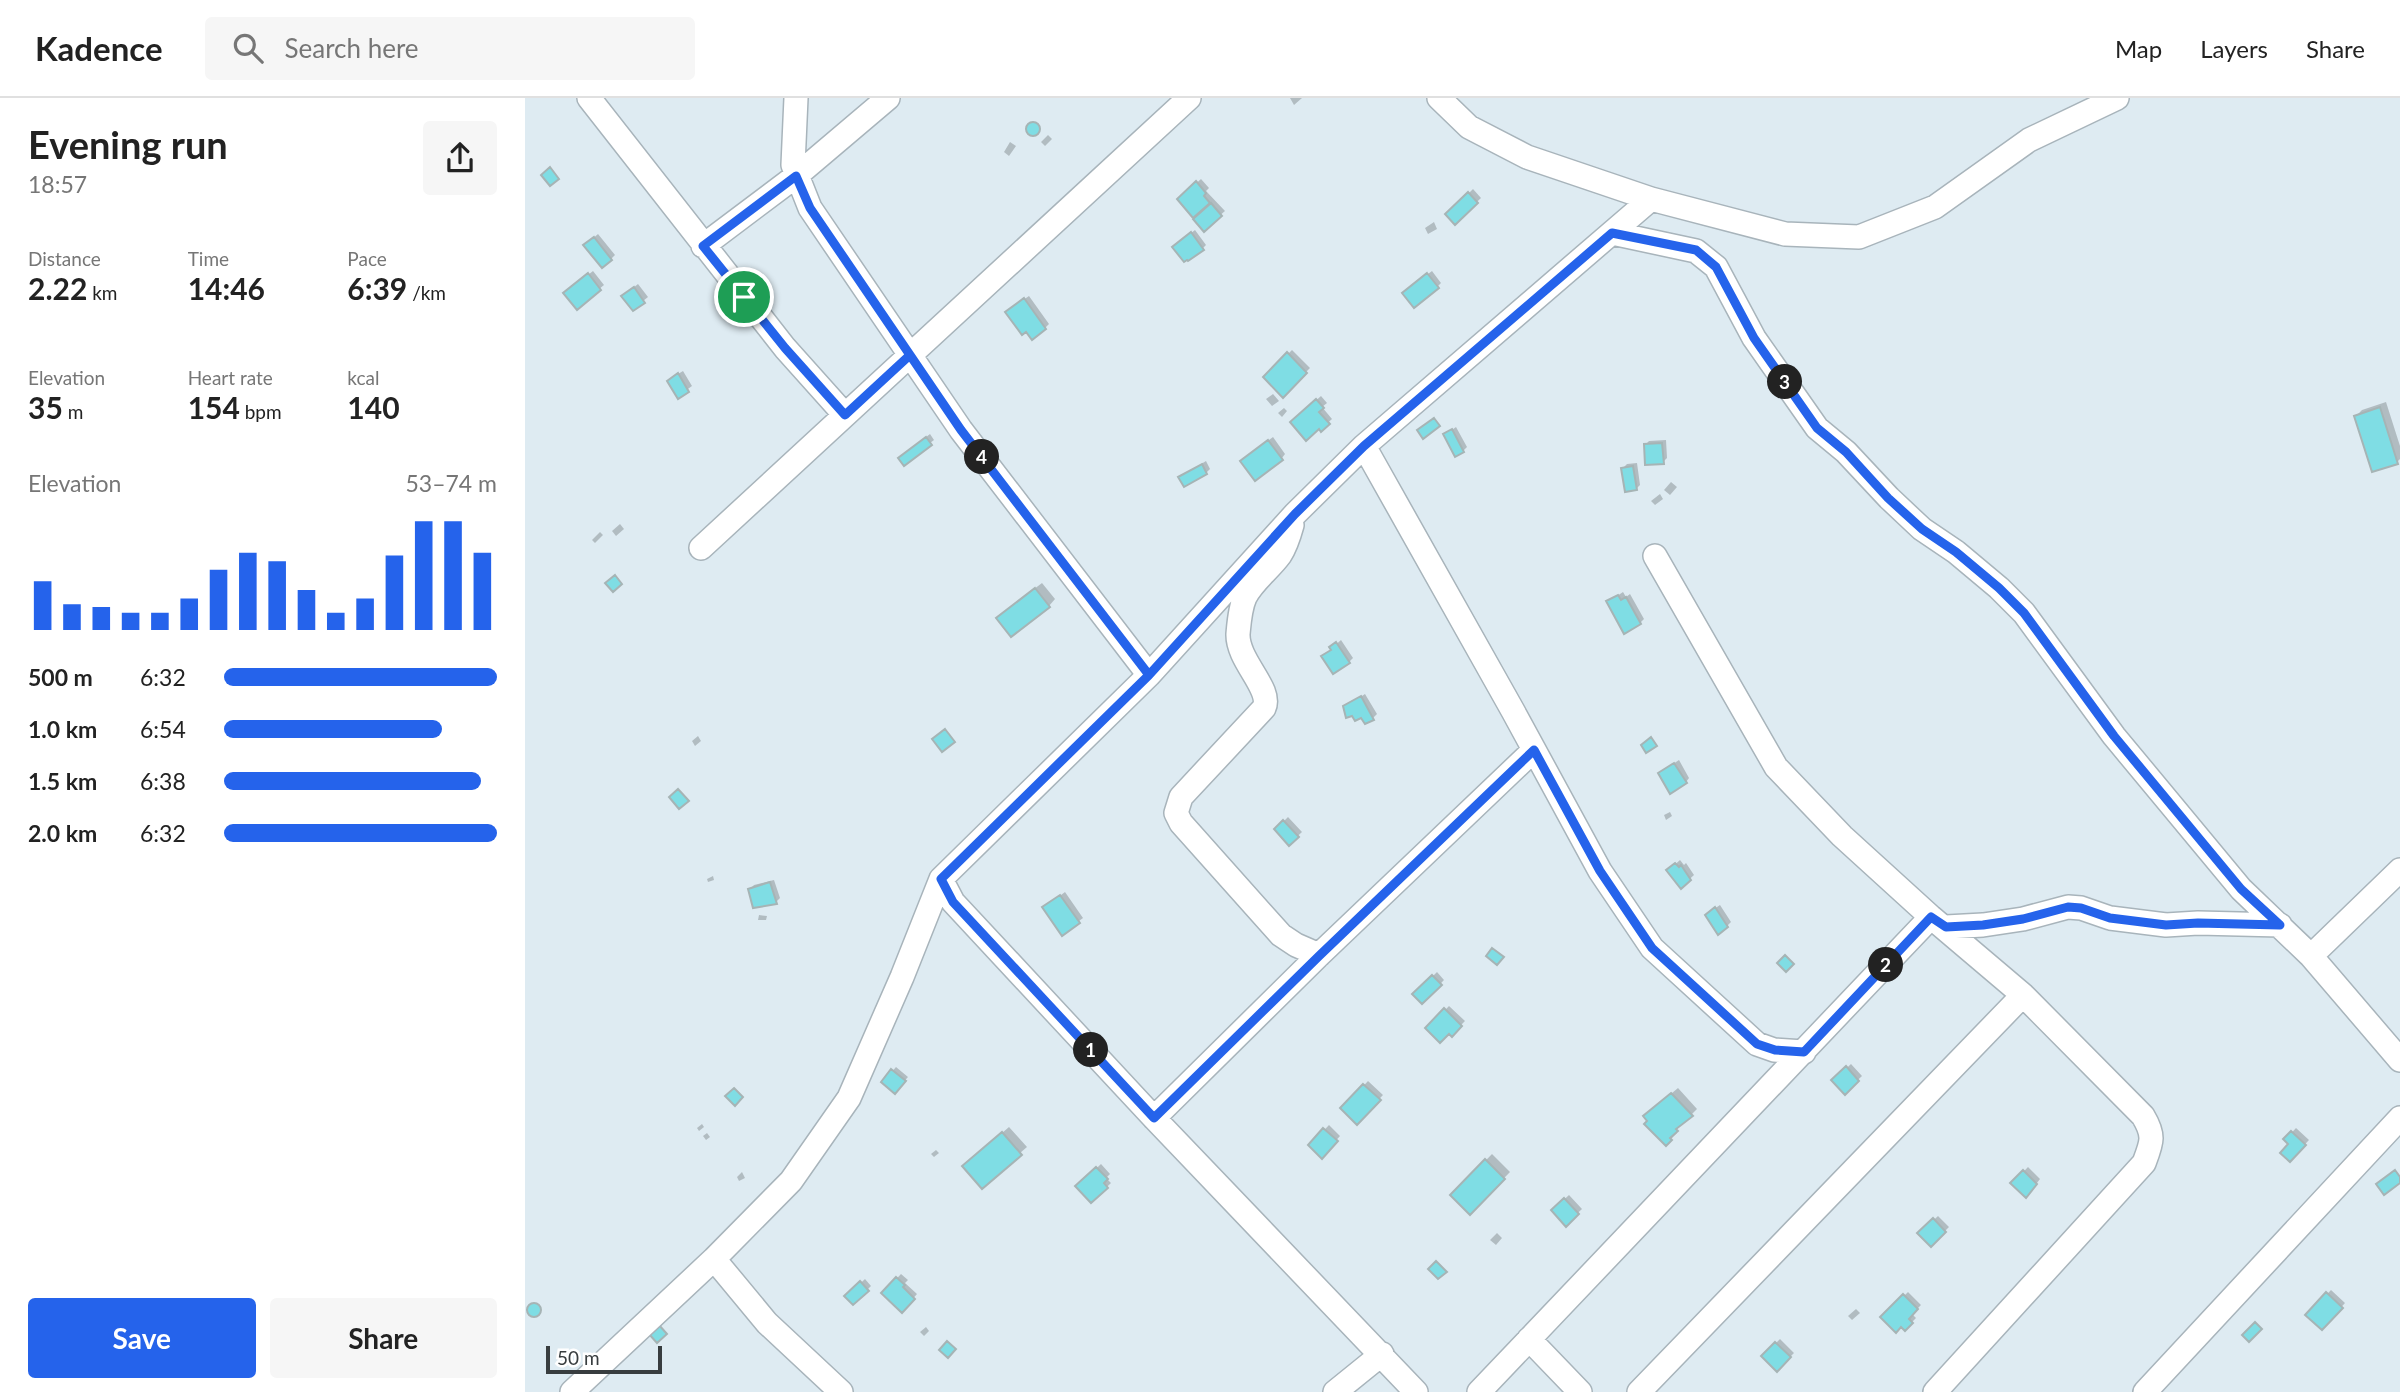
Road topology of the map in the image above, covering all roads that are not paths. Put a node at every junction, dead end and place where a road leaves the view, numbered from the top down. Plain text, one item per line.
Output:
1 (589, 98) edge
2 (796, 98) edge
3 (888, 98) edge
4 (1189, 98) edge
5 (1439, 98) edge
6 (2117, 98) edge
7 (796, 176) junction
8 (1651, 200) junction
9 (1612, 233) junction
10 (703, 246) junction
11 (910, 355) junction
12 (845, 415) junction
13 (1364, 446) junction
14 (1295, 514) junction
15 (701, 548) dead end
16 (1655, 556) dead end
17 (1149, 675) junction
18 (1534, 750) junction
19 (2400, 870) edge
20 (941, 879) junction
21 (1939, 922) junction
22 (2280, 925) junction
23 (1319, 956) junction
24 (2311, 956) junction
25 (2023, 995) junction
26 (1804, 1052) junction
27 (2400, 1060) edge
28 (1154, 1118) junction
29 (2400, 1118) edge
30 (714, 1259) junction
31 (1529, 1339) junction
32 (1382, 1354) junction
33 (572, 1392) edge
34 (841, 1392) edge
35 (1335, 1392) edge
36 (1416, 1392) edge
37 (1479, 1392) edge
38 (1580, 1392) edge
39 (1639, 1392) edge
40 (1935, 1392) edge
41 (2145, 1392) edge

1 - 10 street
2 - 7 street
3 - 7 street
4 - 11 street
5 - 8 street
6 - 8 street
7 - 10 street
7 - 11 street
8 - 9 street
9 - 13 street
9 - 22 street
10 - 12 street
11 - 12 street
11 - 17 street
12 - 15 street
13 - 14 street
13 - 18 street
14 - 17 street
14 - 23 street
16 - 21 street
17 - 20 street
18 - 23 street
18 - 26 street
19 - 24 street
20 - 28 street
20 - 30 street
21 - 22 street
21 - 25 street
21 - 26 street
22 - 24 street
23 - 28 street
24 - 27 street
25 - 39 street
25 - 40 street
26 - 31 street
28 - 32 street
29 - 41 street
30 - 33 street
30 - 34 street
31 - 37 street
31 - 38 street
32 - 35 street
32 - 36 street

